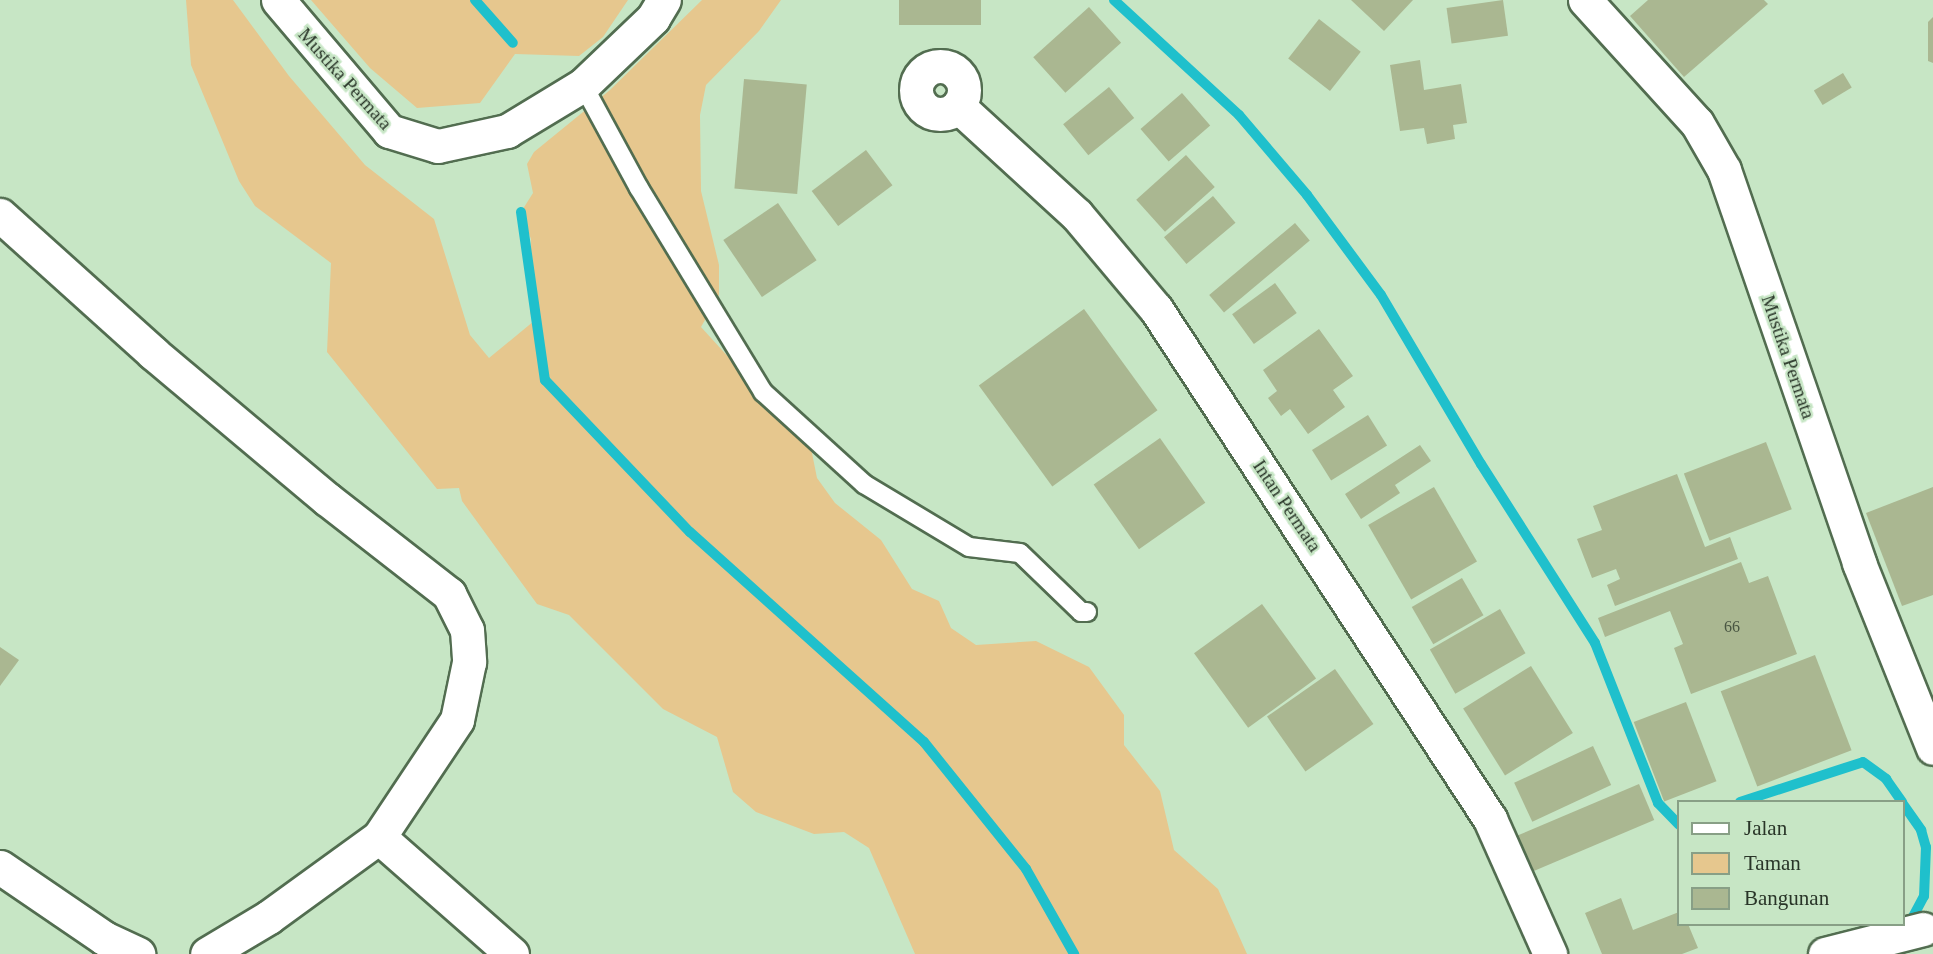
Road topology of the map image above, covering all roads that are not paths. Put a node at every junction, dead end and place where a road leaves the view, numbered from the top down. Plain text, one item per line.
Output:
1 (278, 0) edge
2 (664, 0) edge
3 (1597, 4) edge
4 (583, 85) junction
5 (958, 106) dead end
6 (0, 215) edge
7 (1087, 612) dead end
8 (1933, 748) edge
9 (379, 836) junction
10 (0, 867) edge
11 (1922, 932) edge
12 (135, 954) edge
13 (207, 954) edge
14 (512, 954) edge
15 (1550, 954) edge
16 (1825, 954) edge

1 - 4 street, Mustika Permata
2 - 4 street, Mustika Permata
3 - 8 street, Mustika Permata
4 - 7 lane
5 - 15 street, Intan Permata
6 - 9 street
9 - 13 street
9 - 14 street
10 - 12 street
11 - 16 street

